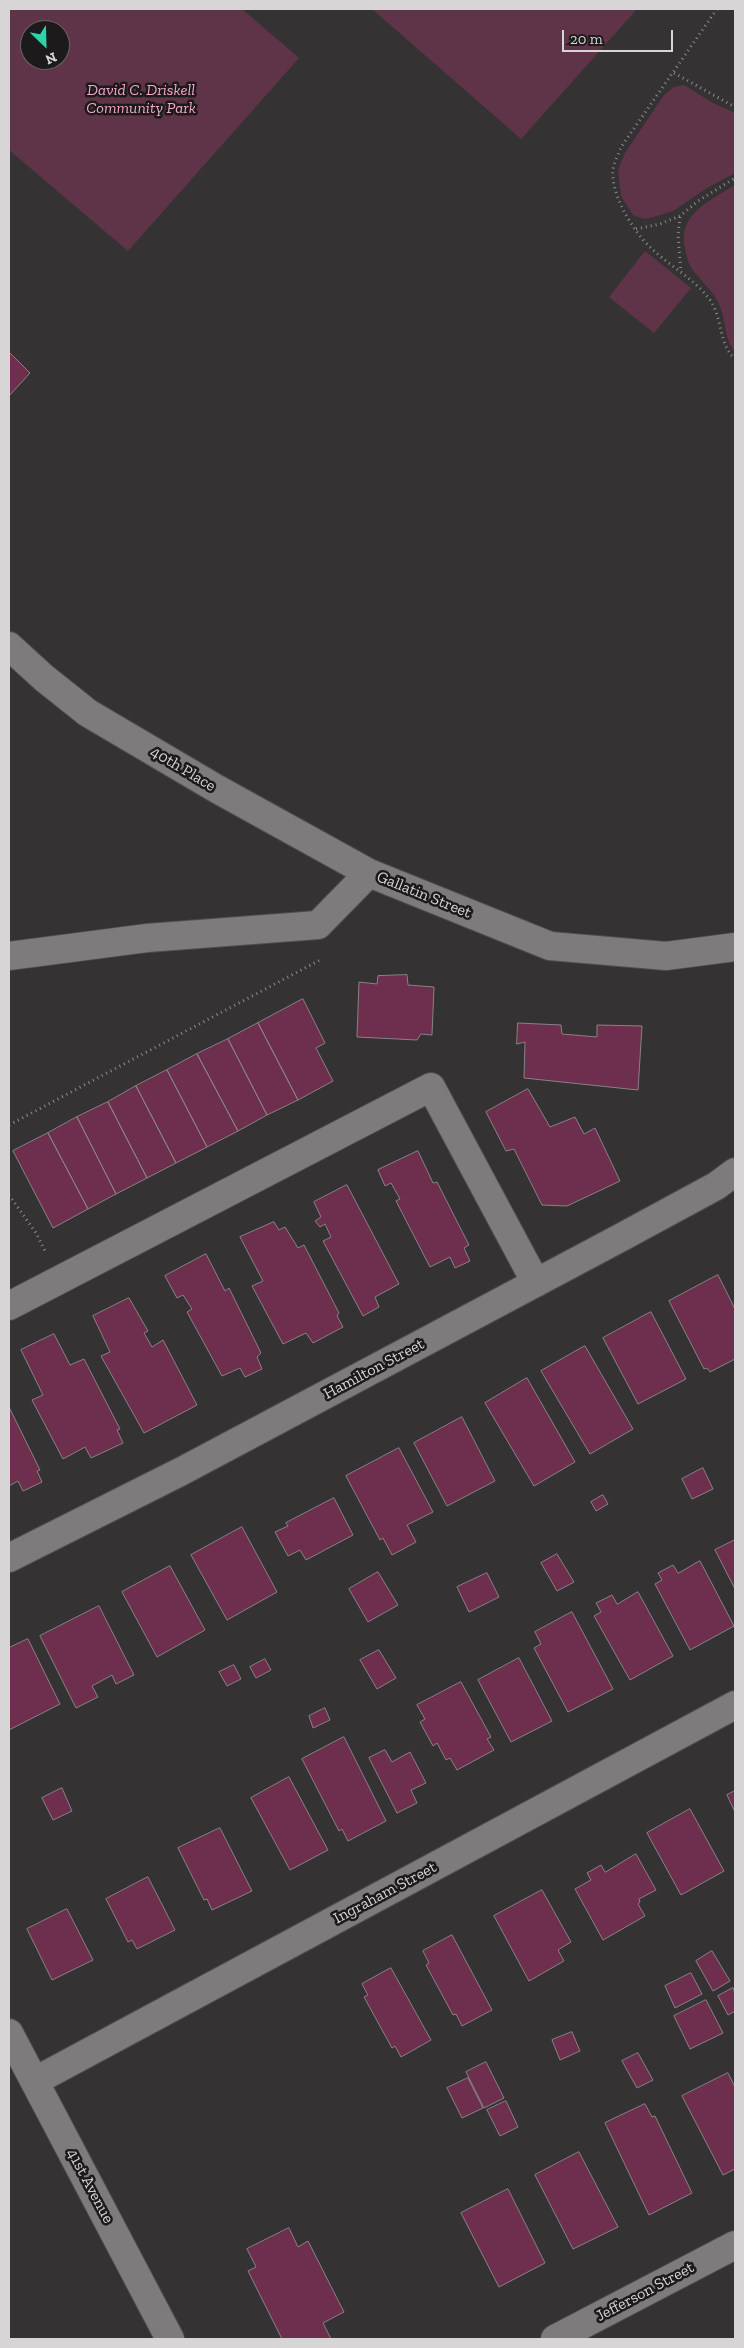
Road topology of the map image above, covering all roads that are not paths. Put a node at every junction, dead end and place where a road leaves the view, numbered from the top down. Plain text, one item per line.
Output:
1 (9, 646) edge
2 (369, 873) junction
3 (735, 947) edge
4 (9, 956) edge
5 (735, 1172) edge
6 (536, 1283) junction
7 (9, 1306) edge
8 (9, 1558) edge
9 (735, 1705) edge
10 (9, 2033) edge
11 (35, 2081) junction
12 (735, 2245) edge
13 (170, 2339) edge
14 (555, 2339) edge

1 - 2 street, 40th Place
2 - 3 street, Gallatin Street
2 - 4 street, Gallatin Street
5 - 6 street, Hamilton Street
6 - 7 street
6 - 8 street, Hamilton Street
9 - 11 street, Ingraham Street
10 - 11 street, 41st Avenue
11 - 13 street, 41st Avenue
12 - 14 street, Jefferson Street

